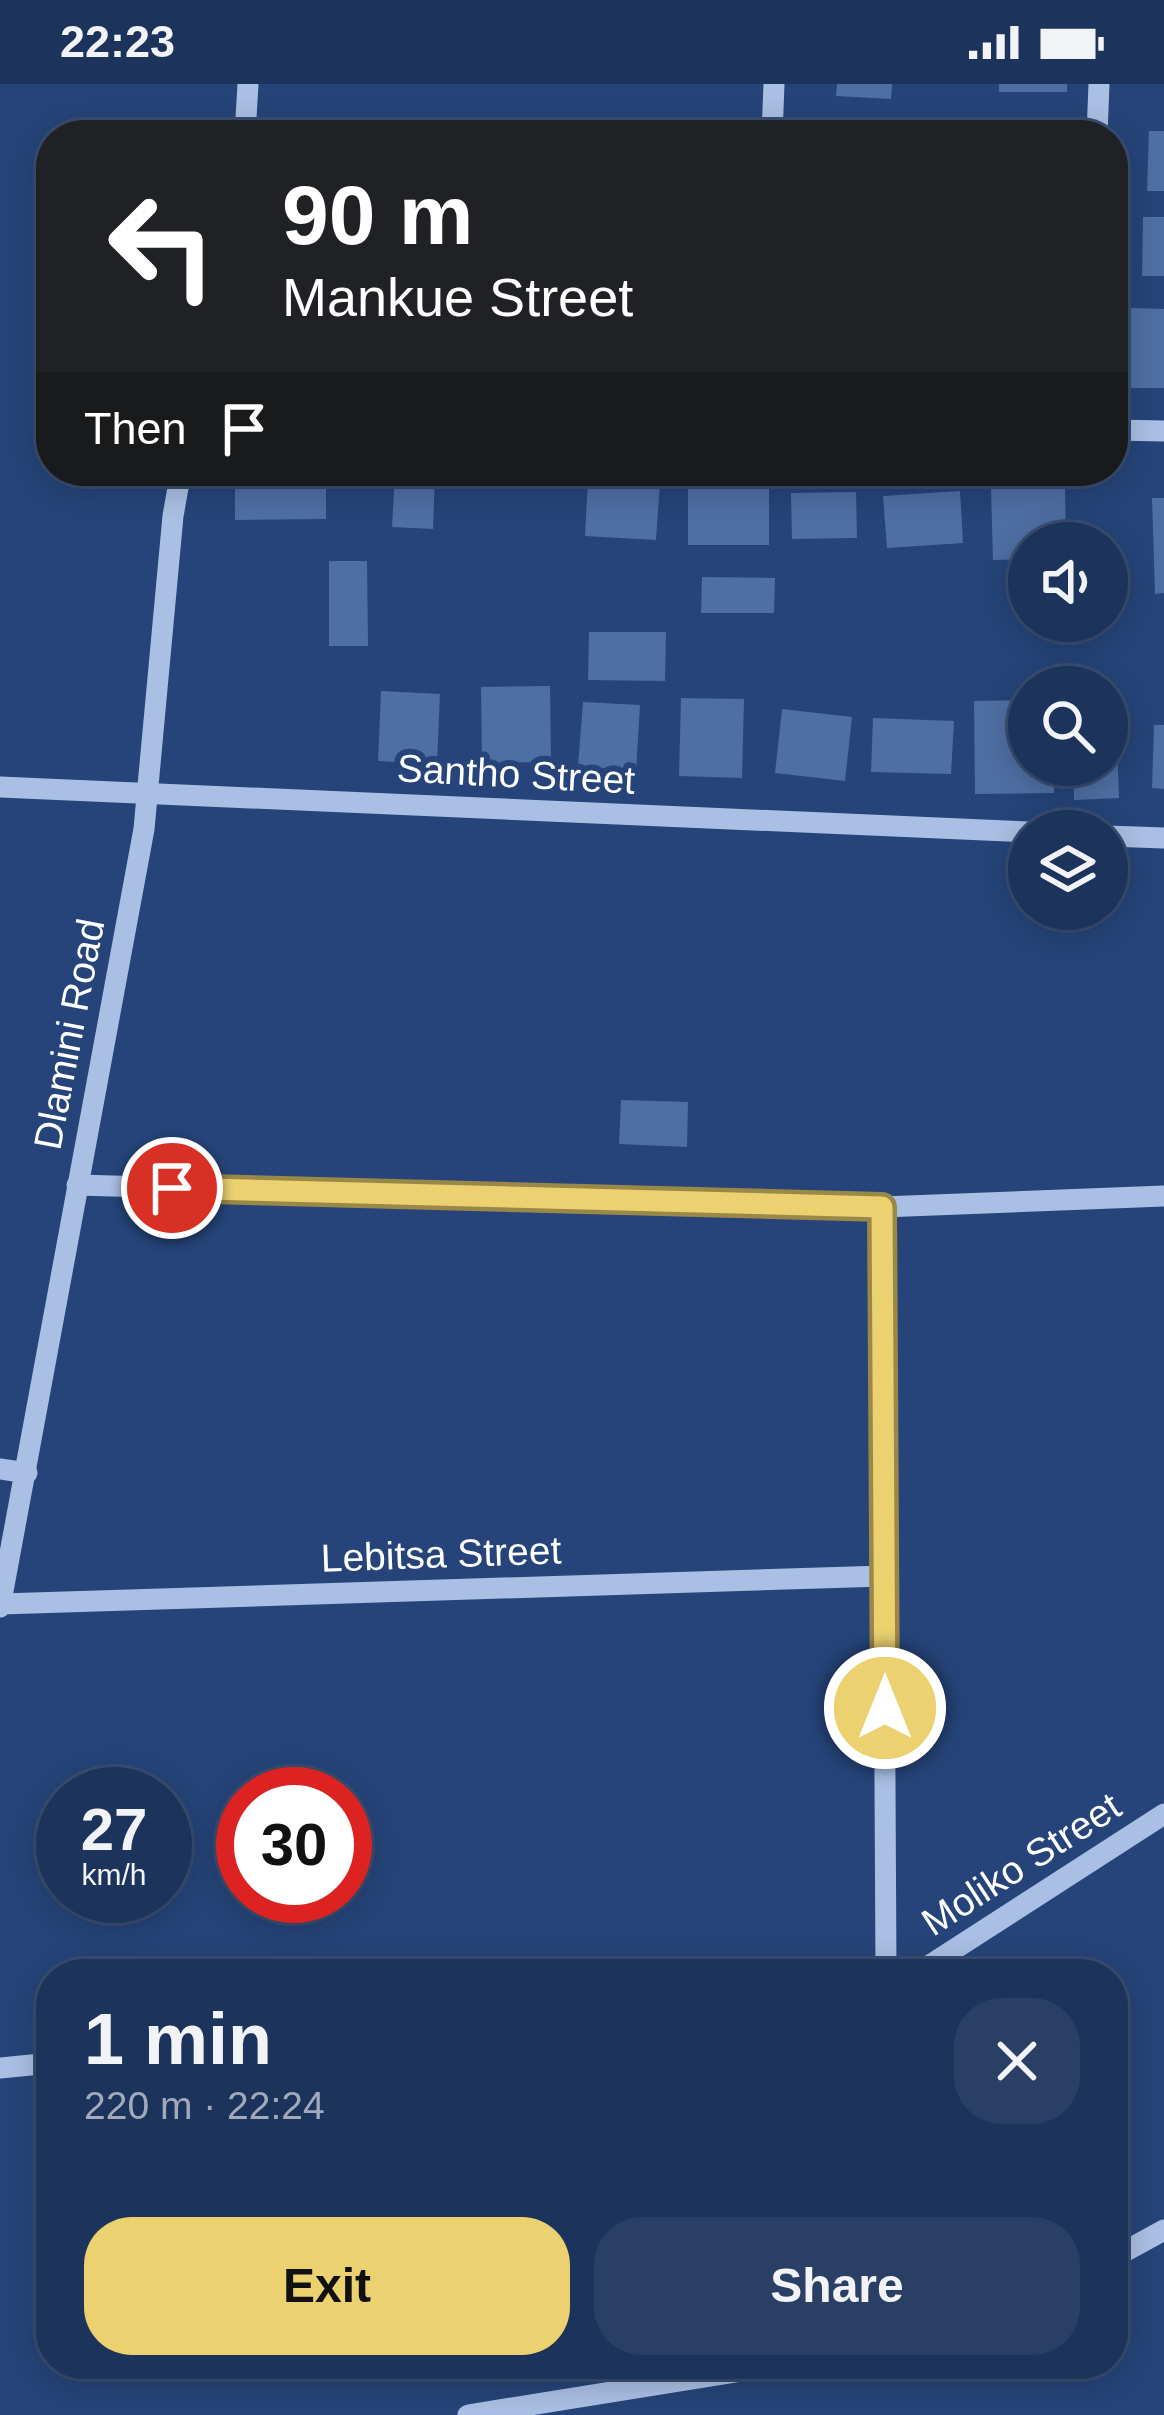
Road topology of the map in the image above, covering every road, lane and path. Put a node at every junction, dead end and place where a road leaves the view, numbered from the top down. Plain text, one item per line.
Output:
1 (248, 84) edge
2 (774, 84) edge
3 (1099, 84) edge
4 (246, 120) edge
5 (773, 120) edge
6 (1097, 120) edge
7 (1128, 430) edge
8 (1164, 431) edge
9 (178, 486) edge
10 (0, 787) edge
11 (148, 794) junction
12 (1008, 831) edge
13 (1128, 837) edge
14 (1164, 838) edge
15 (77, 1185) junction
16 (1164, 1196) edge
17 (882, 1207) junction
18 (0, 1469) edge
19 (27, 1473) junction
20 (884, 1576) junction
21 (0, 1605) edge
22 (1164, 1814) edge
23 (886, 1959) edge
24 (939, 1959) edge
25 (36, 2064) edge
26 (0, 2068) edge
27 (1164, 2230) edge
28 (1128, 2250) edge
29 (691, 2379) edge
30 (468, 2415) edge

1 - 4 street
2 - 5 street
3 - 6 street
7 - 8 street
9 - 11 street, Dlamini Road
10 - 11 street, Santho Street
11 - 12 street, Santho Street
11 - 15 street, Dlamini Road
13 - 14 street
15 - 17 street
15 - 19 street, Dlamini Road
16 - 17 street
17 - 20 street
18 - 19 street
19 - 21 street, Dlamini Road
20 - 21 street, Lebitsa Street
20 - 23 street
22 - 24 street, Moliko Street
25 - 26 street
27 - 28 street
29 - 30 street

